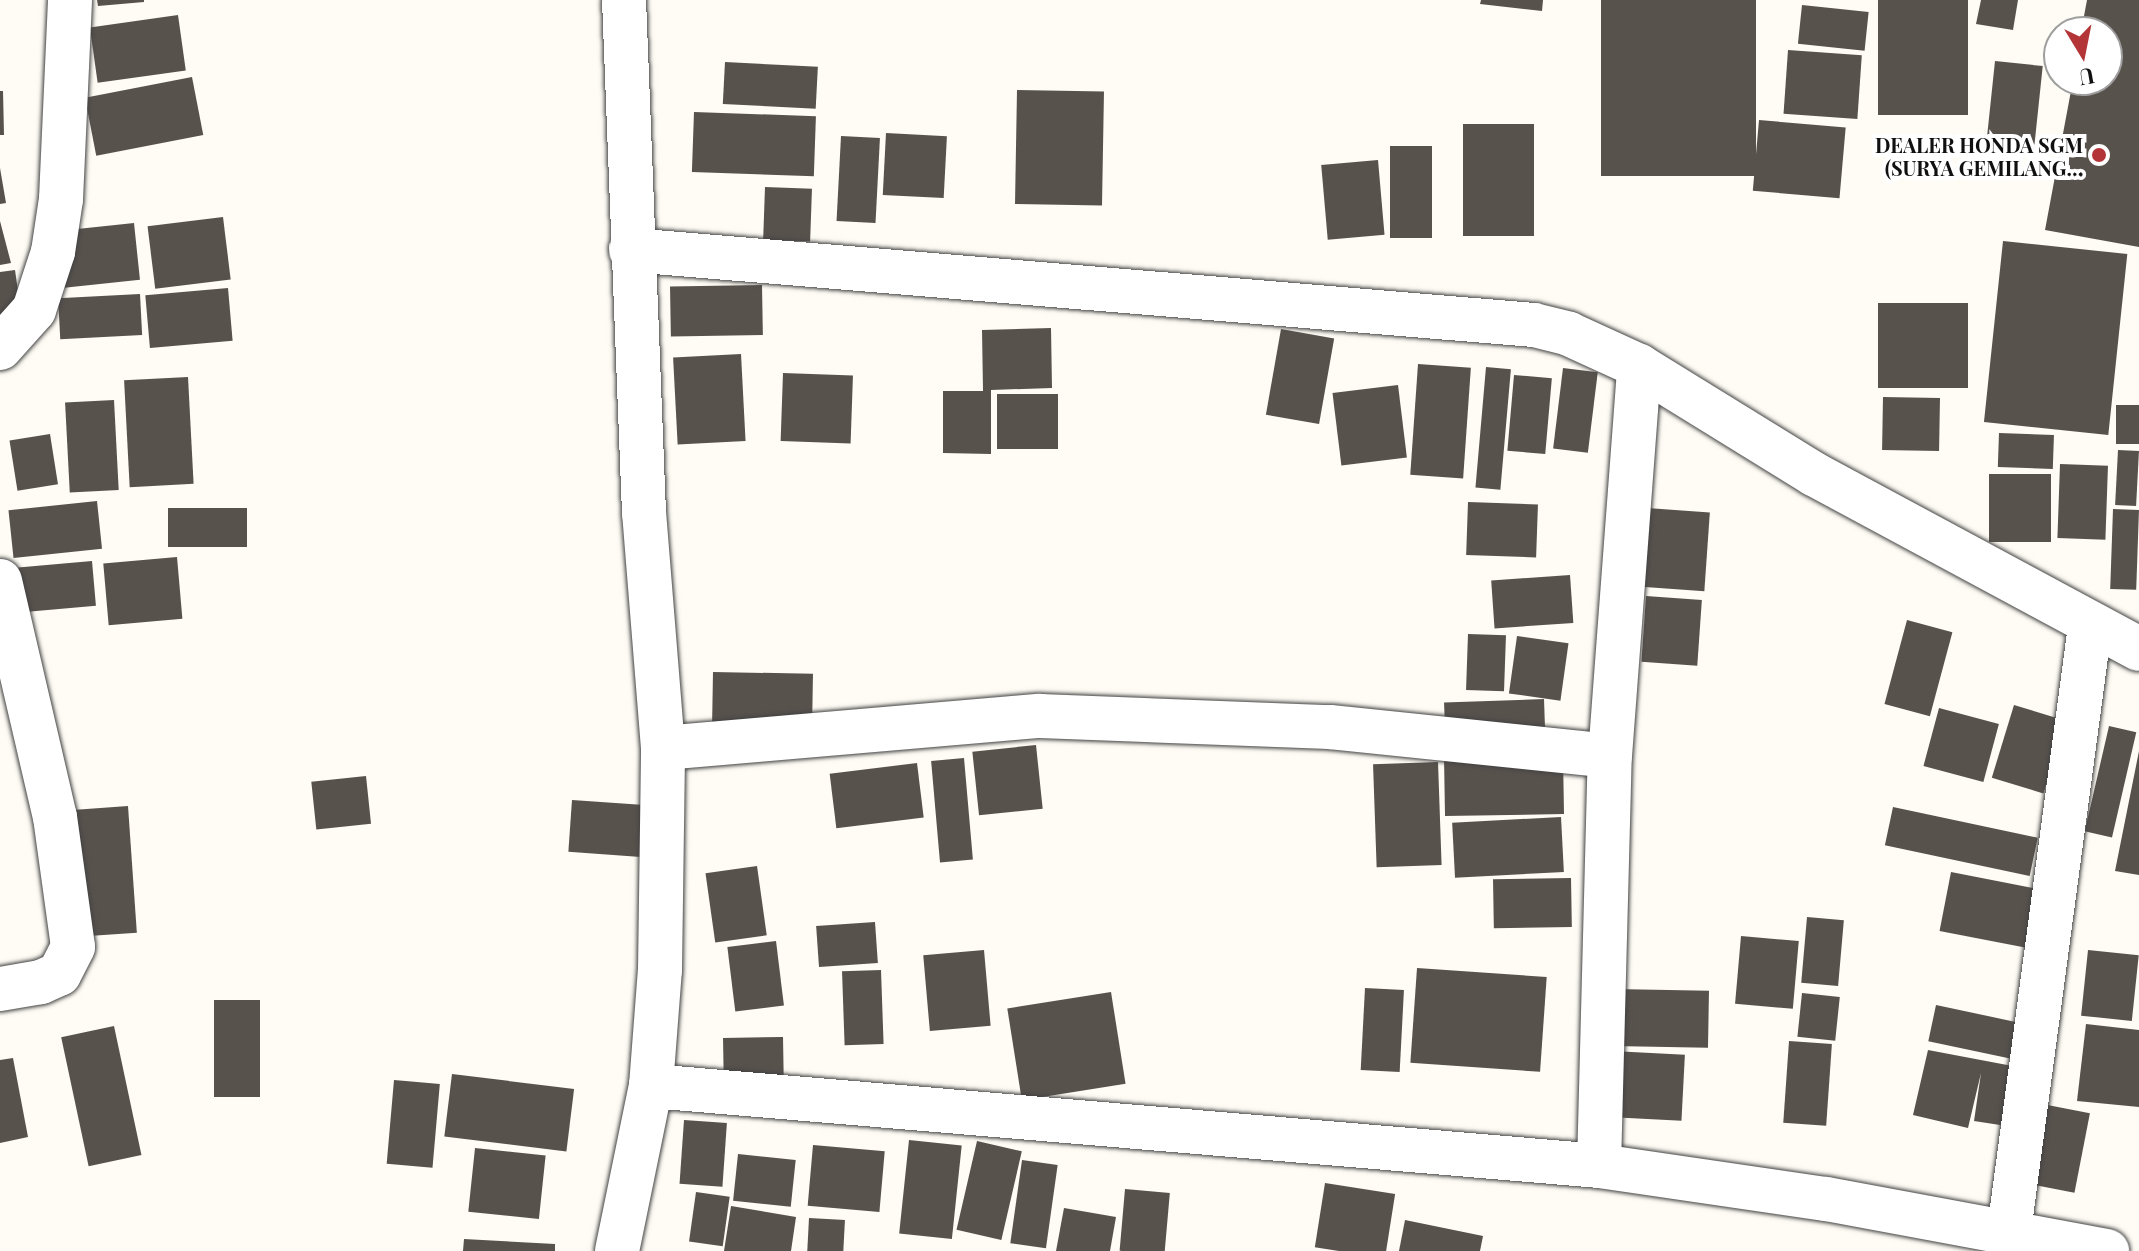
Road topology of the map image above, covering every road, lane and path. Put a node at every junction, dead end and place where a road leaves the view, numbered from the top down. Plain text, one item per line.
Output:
1 (70, 0) edge
2 (624, 0) edge
3 (631, 250) junction
4 (0, 348) edge
5 (1639, 366) junction
6 (0, 581) edge
7 (2090, 626) junction
8 (2139, 649) edge
9 (663, 748) junction
10 (1610, 756) junction
11 (0, 989) edge
12 (651, 1086) junction
13 (1599, 1166) junction
14 (2009, 1231) junction
15 (617, 1251) edge
16 (2107, 1251) edge

1 - 4 street
2 - 3 street
3 - 5 street
3 - 9 street
5 - 7 street
5 - 10 street
6 - 11 street
7 - 8 street
7 - 14 street
9 - 10 street
9 - 12 street
10 - 13 street
12 - 13 street
12 - 15 street
13 - 14 street
14 - 16 street

